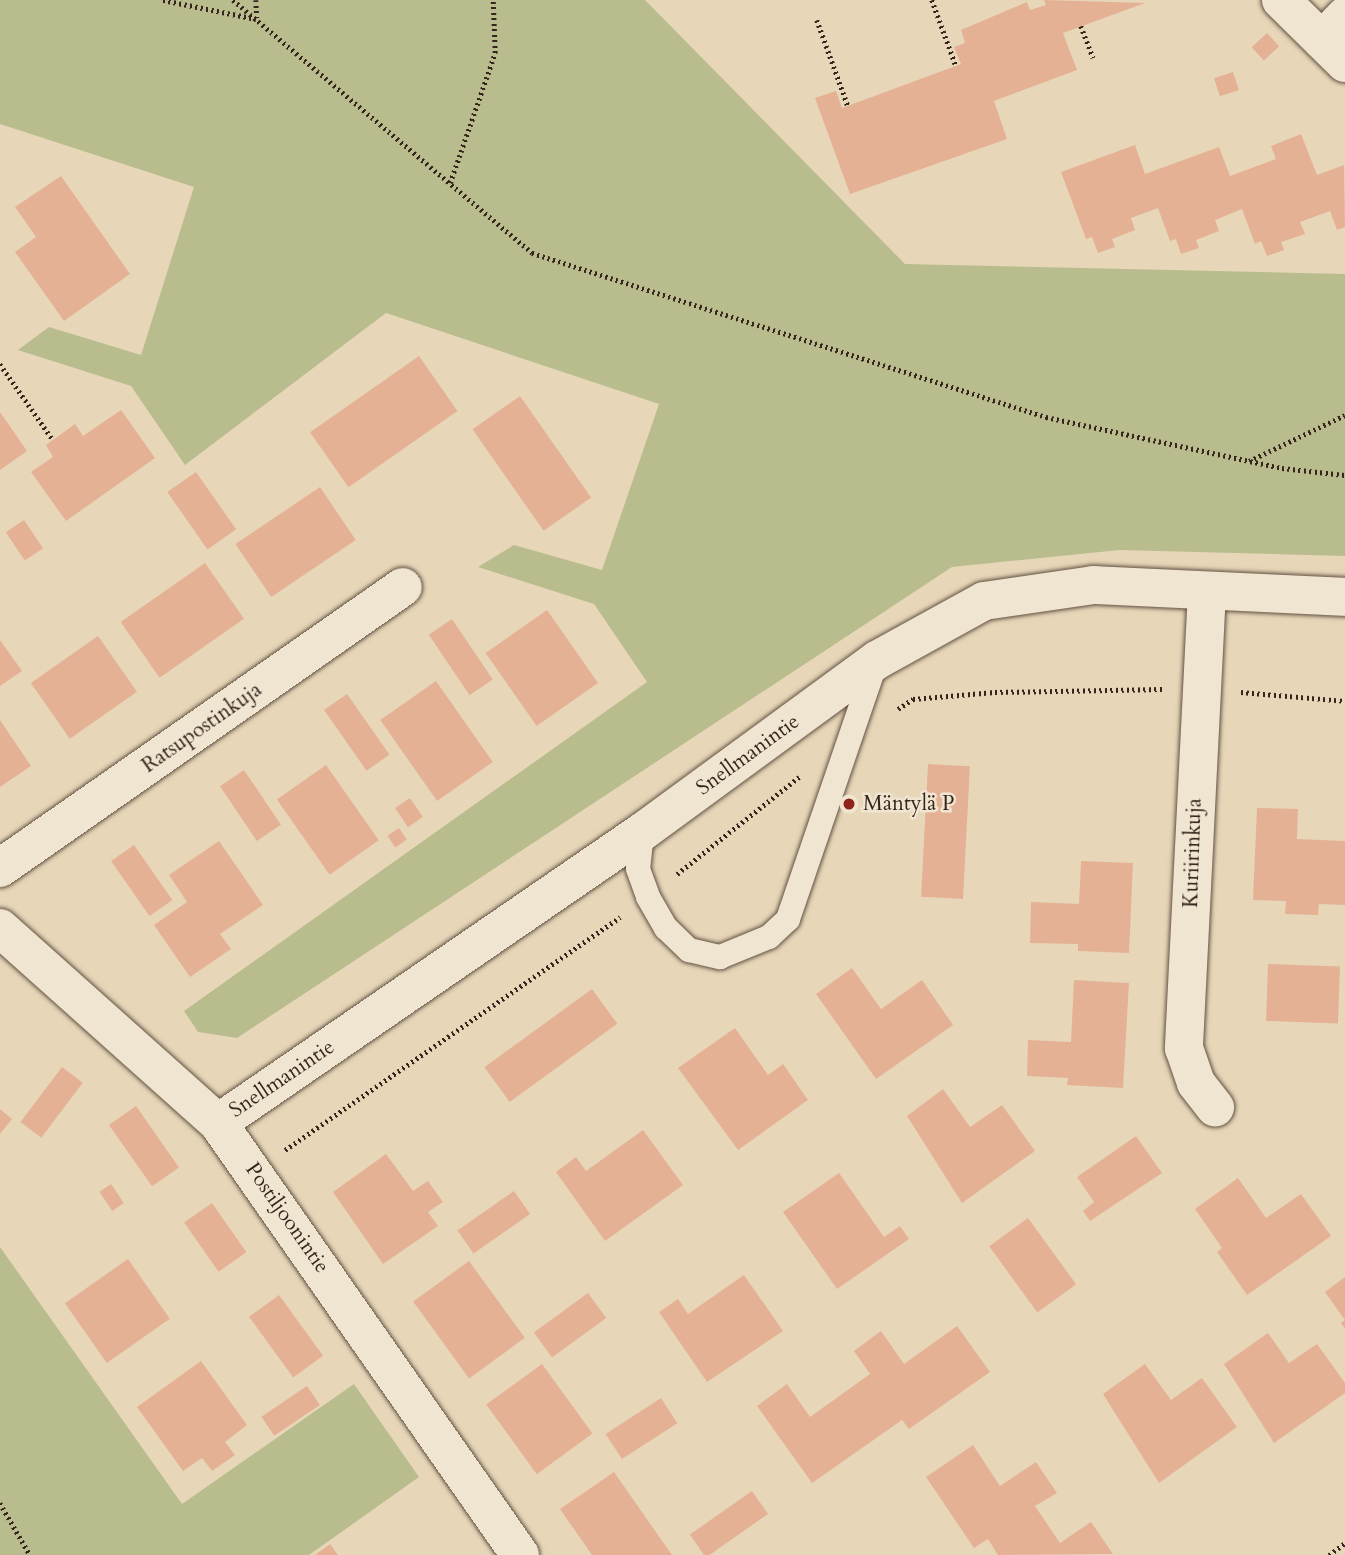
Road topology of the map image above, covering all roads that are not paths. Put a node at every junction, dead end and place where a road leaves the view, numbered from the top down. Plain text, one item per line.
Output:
1 (1281, 0) edge
2 (1337, 40) edge
3 (404, 587) dead end
4 (1207, 591) junction
5 (1345, 597) edge
6 (877, 660) junction
7 (642, 832) junction
8 (0, 868) edge
9 (0, 928) edge
10 (1215, 1107) dead end
11 (218, 1123) junction
12 (520, 1555) edge

1 - 2 street
3 - 8 street, Ratsupostinkuja
4 - 5 street, Snellmanintie
4 - 6 street, Snellmanintie
4 - 10 street, Kuriirinkuja
6 - 7 street, Snellmanintie
6 - 7 lane
7 - 11 street, Snellmanintie
9 - 11 street, Postiljoonintie
11 - 12 street, Postiljoonintie

